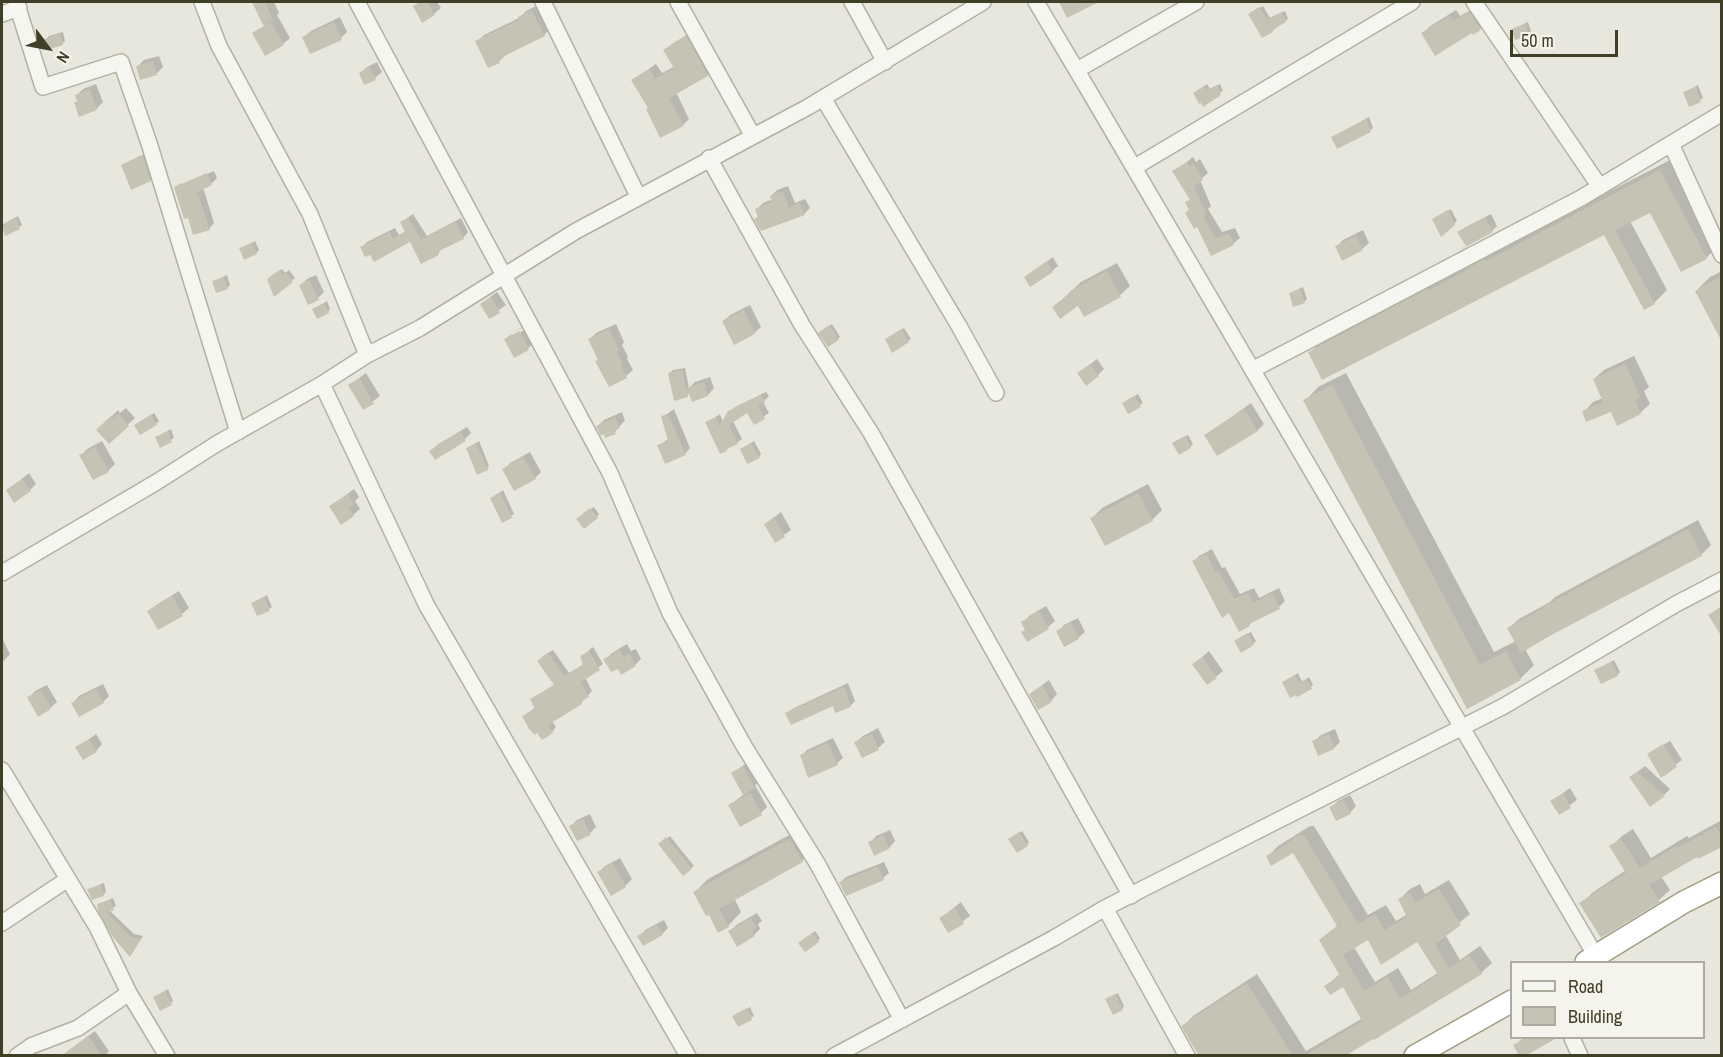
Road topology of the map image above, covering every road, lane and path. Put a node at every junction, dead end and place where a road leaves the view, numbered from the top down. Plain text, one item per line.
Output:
1 (202, 2) edge
2 (357, 2) edge
3 (543, 2) edge
4 (678, 2) edge
5 (852, 2) edge
6 (983, 2) edge
7 (1036, 2) edge
8 (1196, 2) edge
9 (1412, 2) edge
10 (1474, 2) edge
11 (18, 5) edge
12 (2, 14) edge
13 (885, 62) junction
14 (1077, 70) junction
15 (823, 98) junction
16 (1722, 113) edge
17 (753, 136) junction
18 (1671, 144) junction
19 (710, 159) junction
20 (1135, 167) junction
21 (1600, 187) junction
22 (638, 196) junction
23 (1722, 255) edge
24 (505, 276) junction
25 (367, 355) junction
26 (1254, 369) junction
27 (322, 384) junction
28 (996, 393) dead end
29 (238, 432) junction
30 (2, 573) edge
31 (1722, 580) edge
32 (1464, 726) junction
33 (2, 770) edge
34 (68, 879) junction
35 (1722, 883) edge
36 (1131, 896) junction
37 (1106, 908) junction
38 (2, 923) edge
39 (1591, 960) edge
40 (129, 993) junction
41 (1510, 1002) edge
42 (902, 1020) junction
43 (1572, 1039) edge
44 (17, 1056) edge
45 (167, 1056) edge
46 (688, 1056) edge
47 (834, 1056) edge
48 (1187, 1056) edge
49 (1415, 1056) edge
50 (1580, 1056) edge

1 - 25 street
2 - 24 street
3 - 22 street
4 - 17 street
5 - 13 street
6 - 13 street
7 - 14 street
8 - 14 street
9 - 20 street
10 - 21 street
11 - 12 street
11 - 29 street
13 - 15 street
14 - 20 street
15 - 17 street
15 - 28 street
16 - 18 street
17 - 19 street
18 - 21 street
18 - 23 street
19 - 22 street
19 - 36 street
20 - 26 street
21 - 26 street
22 - 24 street
24 - 25 street
24 - 42 street
25 - 27 street
26 - 32 street
27 - 29 street
27 - 46 street
29 - 30 street
31 - 32 street
32 - 36 street
32 - 39 street
33 - 34 street
34 - 38 street
34 - 40 street
35 - 39 highway
36 - 37 street
37 - 42 street
37 - 48 street
40 - 44 street
40 - 45 street
41 - 49 highway
42 - 47 street
43 - 50 street

